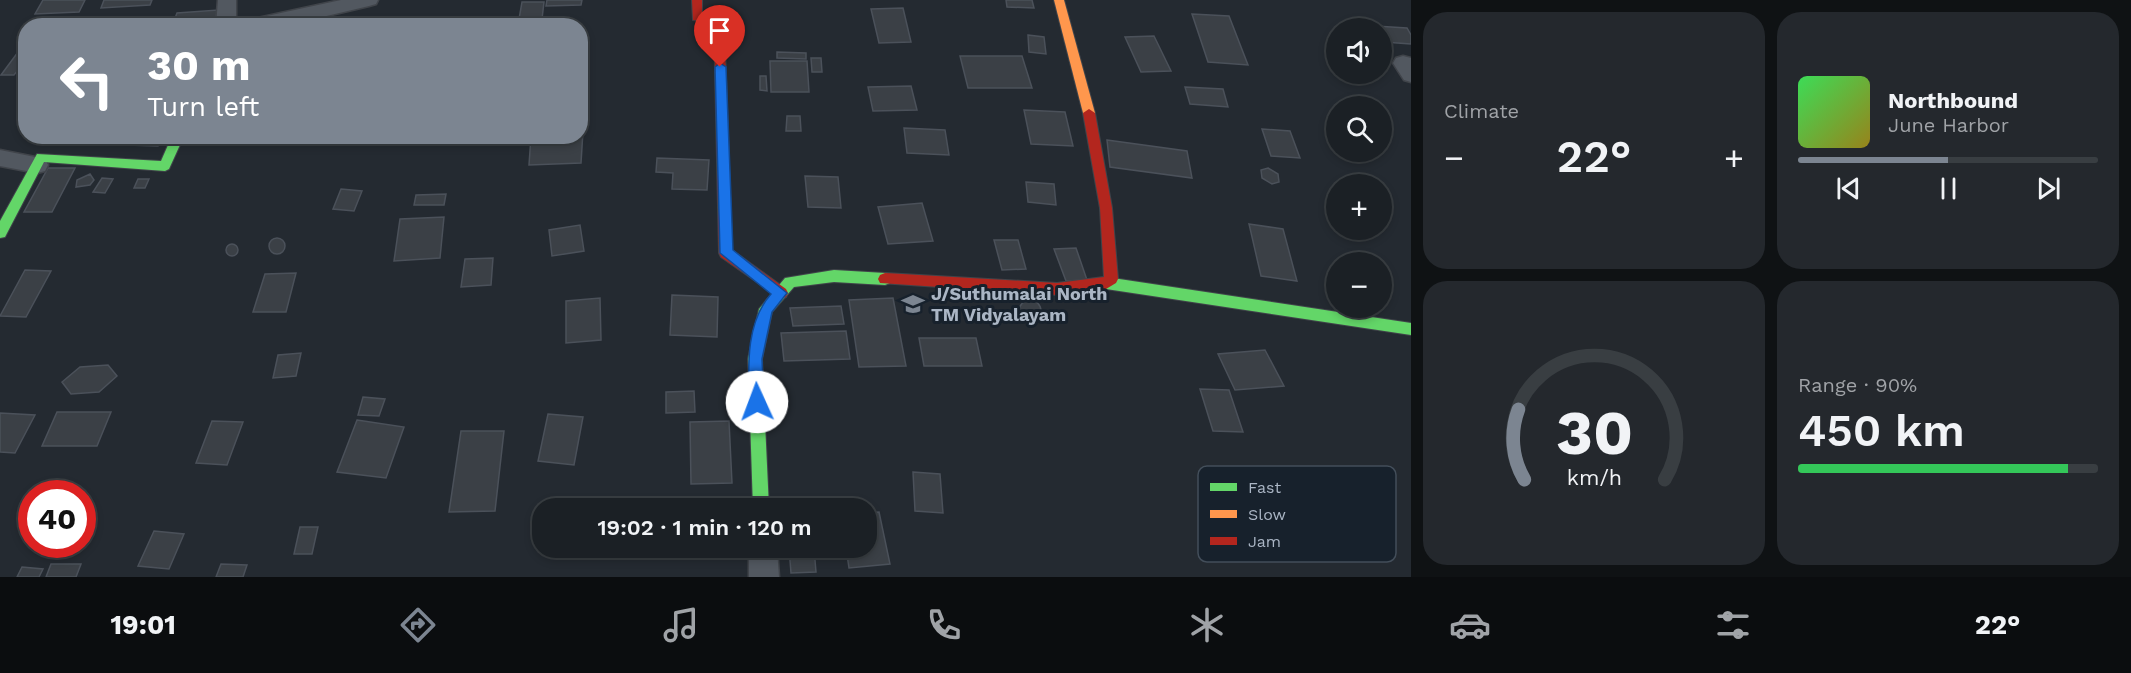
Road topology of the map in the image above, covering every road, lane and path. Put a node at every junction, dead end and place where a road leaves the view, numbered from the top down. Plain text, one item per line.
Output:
1 (227, 0) edge
2 (369, 0) edge
3 (697, 0) edge
4 (1059, 0) edge
5 (226, 18) edge
6 (289, 18) edge
7 (1411, 65) edge
8 (1411, 75) edge
9 (175, 144) edge
10 (0, 158) edge
11 (37, 165) junction
12 (0, 232) edge
13 (1106, 283) junction
14 (780, 293) junction
15 (1411, 329) edge
16 (761, 498) edge
17 (763, 558) edge
18 (764, 577) edge

1 - 5 street
2 - 6 street
3 - 14 street
4 - 13 street
7 - 8 street
9 - 11 street
10 - 11 street
11 - 12 street
13 - 14 street
13 - 15 street
14 - 16 street
17 - 18 street

